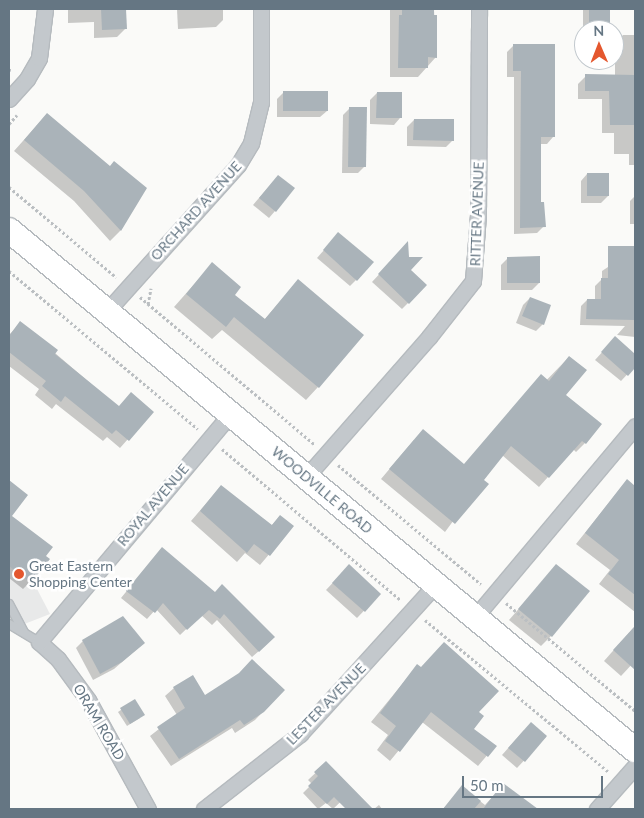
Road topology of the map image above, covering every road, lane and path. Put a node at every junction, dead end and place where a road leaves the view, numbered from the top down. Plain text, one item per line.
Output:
1 (45, 9) edge
2 (261, 9) edge
3 (479, 9) edge
4 (9, 99) edge
5 (9, 230) edge
6 (9, 270) edge
7 (107, 311) junction
8 (230, 414) junction
9 (635, 426) edge
10 (209, 438) junction
11 (306, 477) junction
12 (436, 584) junction
13 (9, 604) edge
14 (413, 610) junction
15 (475, 617) junction
16 (9, 624) edge
17 (24, 632) junction
18 (39, 642) junction
19 (635, 750) edge
20 (635, 766) edge
21 (621, 782) junction
22 (148, 809) edge
23 (204, 809) edge
24 (597, 809) edge

1 - 4 street
2 - 7 street, ORCHARD AVENUE
3 - 11 street, RITTER AVENUE
5 - 7 main road, WOODVILLE ROAD
6 - 10 path
7 - 8 main road, WOODVILLE ROAD
8 - 10 street, ROYAL AVENUE
8 - 11 main road, WOODVILLE ROAD
9 - 15 street
10 - 14 path
10 - 18 street, ROYAL AVENUE
11 - 12 main road, WOODVILLE ROAD
12 - 14 street, LESTER AVENUE
12 - 15 main road, WOODVILLE ROAD
13 - 17 lane
14 - 21 path
14 - 23 street, LESTER AVENUE
15 - 19 main road, WOODVILLE ROAD
16 - 17 lane
17 - 18 lane
18 - 22 street, ORAM ROAD
20 - 21 street
21 - 24 street

